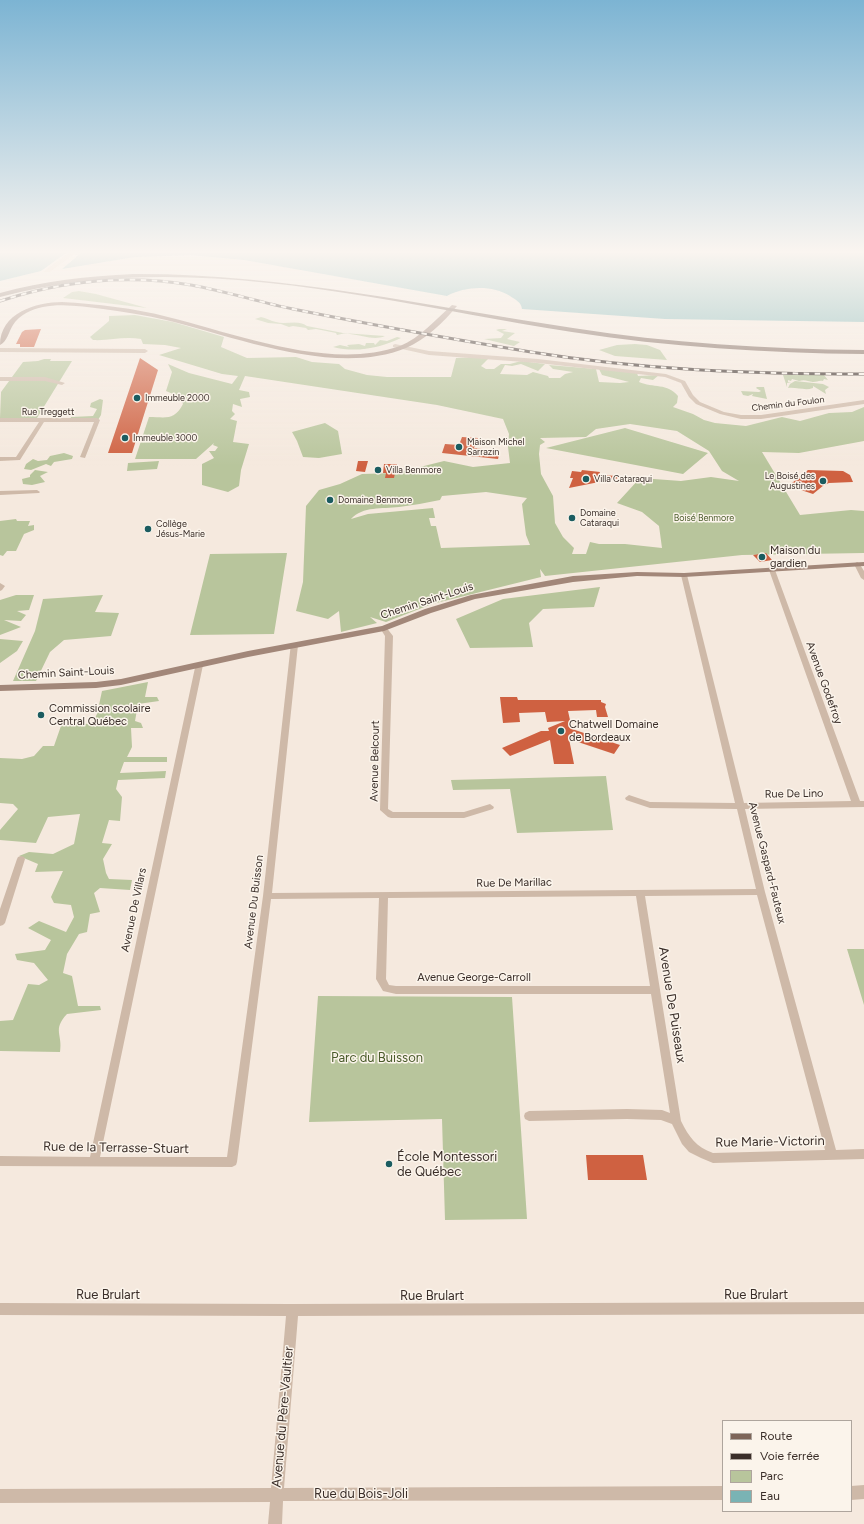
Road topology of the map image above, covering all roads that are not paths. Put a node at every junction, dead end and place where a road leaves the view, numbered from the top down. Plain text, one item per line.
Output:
1 (11, 324) edge
2 (187, 324) edge
3 (432, 324) edge
4 (541, 324) edge
5 (561, 324) edge
6 (0, 344) edge
7 (864, 346) edge
8 (398, 347) junction
9 (0, 350) edge
10 (145, 351) dead end
11 (864, 352) edge
12 (0, 379) edge
13 (62, 383) dead end
14 (864, 402) edge
15 (0, 420) edge
16 (42, 421) junction
17 (83, 457) dead end
18 (0, 459) edge
19 (37, 492) dead end
20 (0, 493) edge
21 (861, 564) edge
22 (772, 570) junction
23 (684, 575) junction
24 (864, 578) edge
25 (0, 585) edge
26 (0, 589) edge
27 (384, 628) junction
28 (294, 645) junction
29 (198, 665) junction
30 (0, 688) edge
31 (629, 798) dead end
32 (860, 803) edge
33 (740, 806) junction
34 (490, 807) dead end
35 (21, 859) dead end
36 (762, 892) junction
37 (640, 894) junction
38 (267, 896) junction
39 (384, 896) junction
40 (0, 922) edge
41 (655, 990) junction
42 (529, 1116) dead end
43 (676, 1121) junction
44 (864, 1154) edge
45 (832, 1155) junction
46 (0, 1161) edge
47 (94, 1161) junction
48 (232, 1162) joint
49 (864, 1308) edge
50 (0, 1309) edge
51 (292, 1310) junction
52 (852, 1492) edge
53 (864, 1492) edge
54 (722, 1493) edge
55 (277, 1494) junction
56 (0, 1496) edge
57 (275, 1524) edge

1 - 6 street
2 - 8 street
3 - 8 street
4 - 11 main road
5 - 7 main road
8 - 14 street, Chemin du Foulon
9 - 10 street
12 - 13 street
15 - 16 street, Rue Treggett
16 - 17 street, Rue Treggett
16 - 18 street
19 - 20 street
21 - 22 street, Chemin Saint-Louis
21 - 24 street
22 - 23 street, Chemin Saint-Louis
22 - 32 street, Avenue Godefroy
23 - 27 street, Chemin Saint-Louis
23 - 33 street, Avenue Gaspard-Fauteux
25 - 26 street
27 - 28 street, Chemin Saint-Louis
27 - 34 street, Avenue Belcourt
28 - 29 street, Chemin Saint-Louis
28 - 38 street, Avenue Du Buisson
29 - 30 street, Chemin Saint-Louis
29 - 47 street, Avenue De Villars
31 - 33 street, Rue De Lino
32 - 33 street, Rue De Lino
33 - 36 street, Avenue Gaspard-Fauteux
35 - 40 street
36 - 37 street, Rue De Marillac
36 - 45 street, Avenue Gaspard-Fauteux
37 - 39 street, Rue De Marillac
37 - 41 street, Avenue De Puiseaux
38 - 39 street, Rue De Marillac
38 - 48 street, Avenue Du Buisson
39 - 41 street, Avenue George-Carroll
41 - 43 street, Avenue De Puiseaux
42 - 43 street
43 - 45 street, Rue Marie-Victorin
44 - 45 street, Rue Marie-Victorin
46 - 47 street, Rue de la Terrasse-Stuart
47 - 48 street, Rue de la Terrasse-Stuart
49 - 51 street, Rue Brulart
50 - 51 street, Rue Brulart
51 - 55 street, Avenue du Père-Vaultier
52 - 53 street
54 - 55 street, Rue du Bois-Joli
55 - 56 street, Rue du Bois-Joli
55 - 57 street, Avenue du Père-Vaultier

